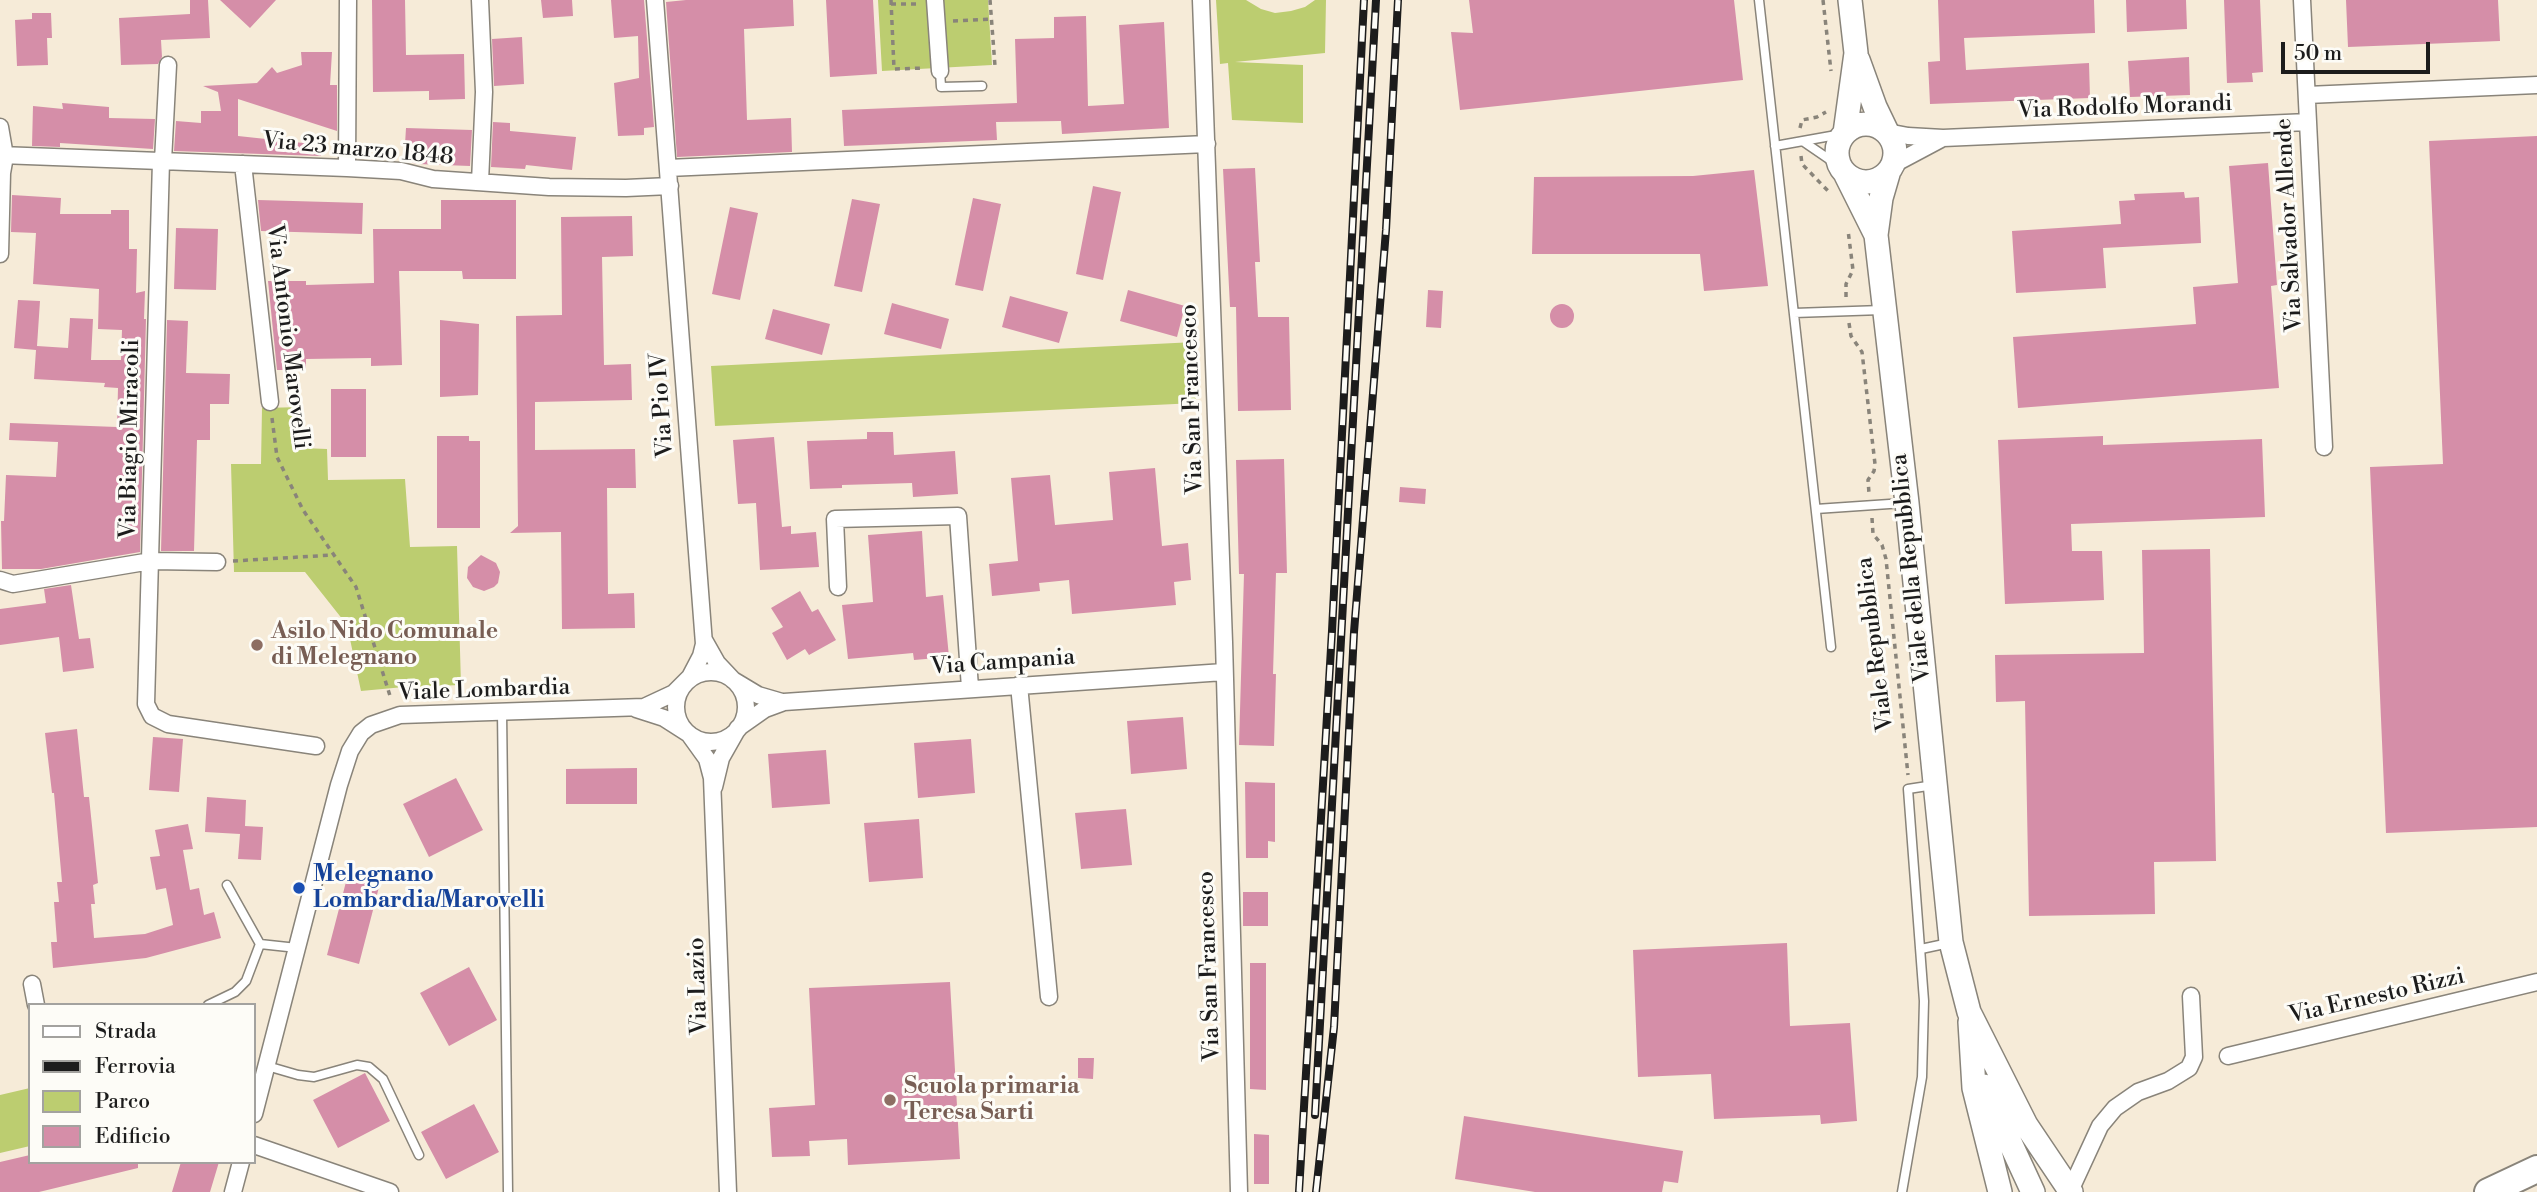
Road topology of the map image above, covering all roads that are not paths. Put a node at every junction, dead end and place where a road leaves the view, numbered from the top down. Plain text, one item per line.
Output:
1 (348, 0) edge
2 (480, 0) edge
3 (655, 0) edge
4 (1201, 0) edge
5 (1759, 0) edge
6 (1850, 0) edge
7 (2302, 0) edge
8 (936, 2) edge
9 (1856, 54) junction
10 (168, 65) dead end
11 (940, 70) joint
12 (2537, 85) edge
13 (982, 86) dead end
14 (2307, 96) junction
15 (2308, 122) junction
16 (0, 127) edge
17 (1887, 132) junction
18 (1845, 133) junction
19 (1943, 138) junction
20 (1801, 142) junction
21 (1207, 144) junction
22 (1775, 146) junction
23 (2, 156) edge
24 (162, 161) junction
25 (243, 164) junction
26 (347, 168) junction
27 (668, 168) junction
28 (1891, 169) junction
29 (1843, 170) junction
30 (480, 183) junction
31 (670, 186) junction
32 (1876, 235) junction
33 (0, 254) edge
34 (1885, 310) junction
35 (1794, 313) junction
36 (270, 402) road end
37 (2324, 447) dead end
38 (1907, 503) junction
39 (1816, 509) junction
40 (151, 561) junction
41 (216, 562) road end
42 (0, 580) edge
43 (838, 587) dead end
44 (703, 638) junction
45 (1831, 647) dead end
46 (1224, 672) junction
47 (733, 680) junction
48 (684, 684) junction
49 (1018, 685) junction
50 (970, 688) junction
51 (784, 702) junction
52 (634, 709) junction
53 (502, 712) junction
54 (738, 728) junction
55 (689, 734) junction
56 (316, 746) dead end
57 (1934, 785) junction
58 (714, 787) junction
59 (227, 885) dead end
60 (1951, 942) junction
61 (260, 944) junction
62 (297, 948) junction
63 (1922, 949) junction
64 (2537, 982) edge
65 (32, 984) dead end
66 (2191, 996) dead end
67 (1049, 998) dead end
68 (36, 1003) edge
69 (212, 1003) edge
70 (1969, 1012) junction
71 (2228, 1056) dead end
72 (1972, 1065) junction
73 (267, 1066) junction
74 (256, 1107) edge
75 (256, 1146) edge
76 (419, 1155) dead end
77 (240, 1164) edge
78 (2537, 1169) edge
79 (729, 1189) edge
80 (2070, 1191) edge
81 (233, 1192) edge
82 (390, 1192) edge
83 (508, 1192) edge
84 (1239, 1192) edge
85 (1902, 1192) edge
86 (2000, 1192) edge
87 (2033, 1192) edge
88 (2488, 1192) edge

1 - 26 street
2 - 30 street
3 - 27 street, Via Pio IV
4 - 21 street, Via San Francesco
5 - 22 lane
6 - 9 street, Viale della Repubblica
7 - 14 street, Via Salvador Allende
8 - 11 street
9 - 17 street, Viale della Repubblica
9 - 18 street, Viale della Repubblica
10 - 24 street, Via Biagio Miracoli
11 - 13 lane
12 - 14 street
14 - 15 street, Via Salvador Allende
15 - 19 street, Via Rodolfo Morandi
15 - 37 street, Via Salvador Allende
16 - 23 street
17 - 18 street
17 - 19 street, Via Rodolfo Morandi
17 - 28 street, Viale della Repubblica
18 - 20 lane
18 - 29 street, Viale della Repubblica
19 - 28 street, Via Rodolfo Morandi
20 - 22 lane
20 - 29 lane
21 - 27 street
21 - 46 street, Via San Francesco
22 - 35 lane
23 - 24 street, Via 23 marzo 1848
23 - 33 street
24 - 25 street, Via 23 marzo 1848
24 - 40 street, Via Biagio Miracoli
25 - 26 street, Via 23 marzo 1848
25 - 36 street, Via Antonio Marovelli
26 - 30 street, Via 23 marzo 1848
27 - 31 street, Via Pio IV
28 - 29 street
28 - 32 street, Viale della Repubblica
29 - 32 street, Viale della Repubblica
30 - 31 street, Via 23 marzo 1848
31 - 44 street, Via Pio IV
32 - 34 street, Viale della Repubblica
34 - 35 lane
34 - 38 street, Viale della Repubblica
35 - 39 lane
38 - 39 lane
38 - 57 street, Viale della Repubblica
39 - 45 lane
40 - 41 street
40 - 42 street
40 - 56 street, Via Biagio Miracoli
43 - 50 street
44 - 47 street, Via Pio IV
44 - 48 street, Via Pio IV
46 - 49 street, Via Campania
46 - 84 street, Via San Francesco
47 - 48 street
47 - 51 street, Via Campania
47 - 54 street
48 - 52 street, Viale Lombardia
48 - 55 street
49 - 50 street, Via Campania
49 - 67 street
50 - 51 street, Via Campania
51 - 54 street, Via Campania
52 - 53 street, Viale Lombardia
52 - 55 street, Viale Lombardia
53 - 62 street, Viale Lombardia
53 - 83 lane
54 - 55 street
54 - 58 street, Via Lazio
55 - 58 street, Via Lazio
57 - 60 street, Viale della Repubblica
57 - 63 lane
58 - 79 street, Via Lazio
59 - 61 lane
60 - 63 lane
60 - 70 street, Viale della Repubblica
61 - 62 lane
61 - 69 lane
62 - 73 street, Viale Lombardia
63 - 85 lane
64 - 71 street, Via Ernesto Rizzi
65 - 68 street
66 - 80 street
70 - 72 street
70 - 80 street
72 - 86 street
72 - 87 street
73 - 74 street, Viale Lombardia
73 - 76 lane
75 - 82 street
77 - 81 street
78 - 88 main road

